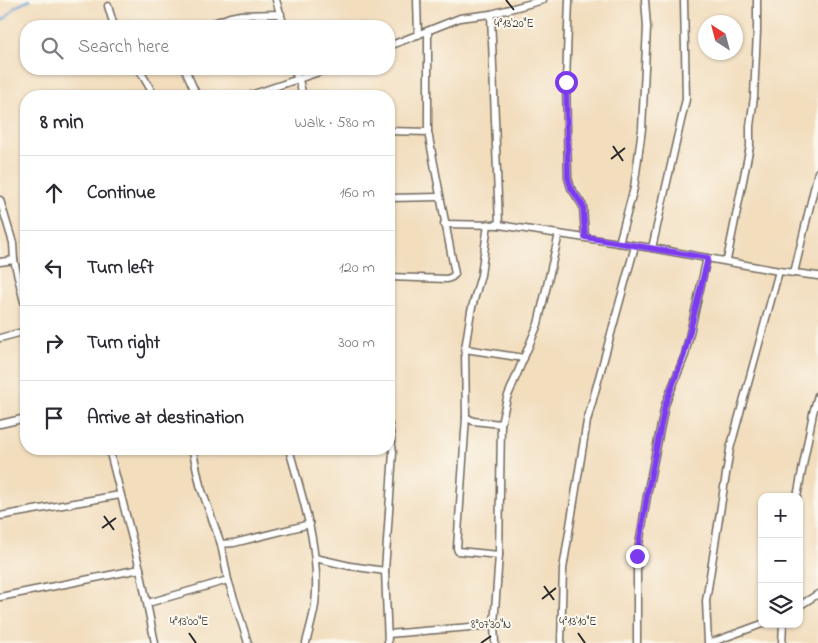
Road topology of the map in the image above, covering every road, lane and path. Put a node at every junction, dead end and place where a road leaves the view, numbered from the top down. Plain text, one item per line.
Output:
1 (276, 0) edge
2 (417, 0) edge
3 (543, 0) edge
4 (568, 0) edge
5 (645, 0) edge
6 (684, 0) edge
7 (757, 0) edge
8 (108, 6) dead end
9 (281, 14) junction
10 (490, 14) junction
11 (112, 20) edge
12 (222, 20) edge
13 (282, 20) edge
14 (428, 31) junction
15 (418, 35) junction
16 (395, 44) edge
17 (143, 75) edge
18 (188, 75) edge
19 (296, 75) edge
20 (312, 75) edge
21 (299, 80) junction
22 (151, 90) edge
23 (194, 90) edge
24 (267, 90) edge
25 (302, 90) edge
26 (395, 131) edge
27 (428, 132) junction
28 (818, 172) edge
29 (439, 197) junction
30 (395, 198) edge
31 (0, 200) edge
32 (444, 224) junction
33 (488, 224) junction
34 (499, 225) junction
35 (559, 234) junction
36 (585, 237) junction
37 (619, 243) junction
38 (635, 246) junction
39 (652, 248) junction
40 (708, 258) junction
41 (14, 260) junction
42 (727, 260) junction
43 (0, 262) edge
44 (779, 271) junction
45 (794, 273) junction
46 (818, 276) edge
47 (395, 277) edge
48 (20, 288) edge
49 (20, 333) edge
50 (0, 338) edge
51 (465, 349) junction
52 (524, 358) junction
53 (818, 395) edge
54 (466, 418) junction
55 (20, 419) edge
56 (473, 421) junction
57 (0, 424) edge
58 (501, 424) junction
59 (466, 428) junction
60 (110, 455) edge
61 (194, 455) edge
62 (291, 455) edge
63 (393, 455) edge
64 (797, 493) edge
65 (120, 495) junction
66 (0, 516) edge
67 (310, 524) junction
68 (221, 544) junction
69 (498, 555) junction
70 (315, 558) junction
71 (140, 569) junction
72 (385, 571) junction
73 (228, 580) junction
74 (818, 594) edge
75 (0, 597) edge
76 (148, 603) junction
77 (803, 603) edge
78 (494, 625) junction
79 (758, 625) edge
80 (783, 628) edge
81 (388, 634) junction
82 (713, 642) edge
83 (155, 643) edge
84 (248, 643) edge
85 (306, 643) edge
86 (388, 643) edge
87 (495, 643) edge
88 (561, 643) edge
89 (637, 643) edge
90 (782, 643) edge

1 - 9 street
2 - 15 street
3 - 10 street
4 - 36 street
5 - 37 street
6 - 39 street
7 - 42 street
8 - 11 street
9 - 12 street
9 - 13 street
10 - 14 street
10 - 34 street
14 - 15 street
14 - 27 street
15 - 16 street
17 - 22 street
18 - 23 street
19 - 21 street
20 - 21 street
21 - 24 street
21 - 25 street
26 - 27 street
27 - 29 street
28 - 45 street
29 - 30 street
29 - 32 street
31 - 41 street
32 - 33 street
32 - 47 street
33 - 34 street
33 - 51 street
34 - 35 street
35 - 36 street
35 - 52 street
36 - 37 street
37 - 38 street
38 - 39 street
38 - 88 street
39 - 40 street
40 - 42 street
40 - 89 street
41 - 43 street
41 - 48 street
42 - 44 street
44 - 45 street
44 - 82 street
45 - 46 street
49 - 50 street
51 - 52 street
51 - 54 street
52 - 58 street
53 - 64 street
54 - 56 street
54 - 59 street
55 - 57 street
56 - 58 street
56 - 59 street
58 - 69 street
59 - 69 street
60 - 65 street
61 - 68 street
62 - 67 street
63 - 72 street
65 - 66 street
65 - 71 street
67 - 68 street
67 - 70 street
68 - 73 street
69 - 78 street
70 - 72 street
70 - 85 street
71 - 75 street
71 - 76 street
72 - 81 street
73 - 76 street
73 - 84 street
74 - 77 street
76 - 83 street
78 - 81 street
78 - 87 street
79 - 82 street
80 - 90 street
81 - 86 street

